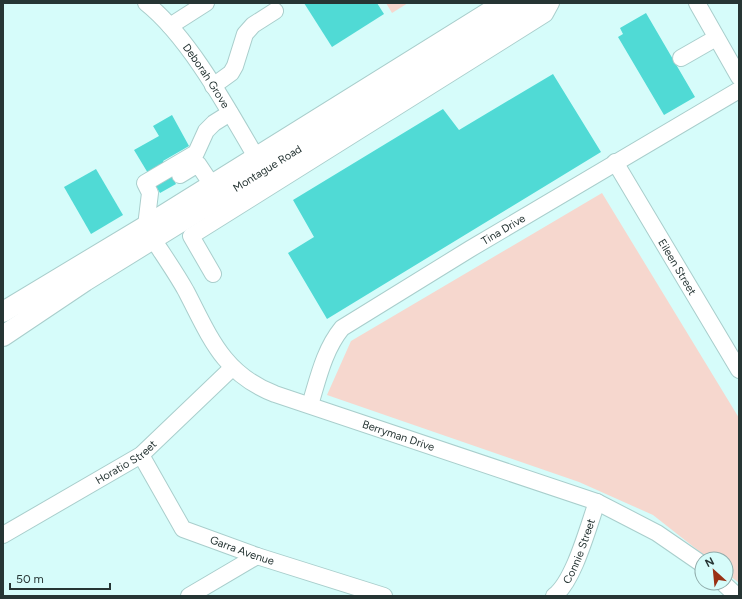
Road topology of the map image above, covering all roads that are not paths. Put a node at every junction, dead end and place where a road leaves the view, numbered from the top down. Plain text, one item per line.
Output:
1 (146, 3) edge
2 (206, 3) edge
3 (504, 3) edge
4 (534, 3) edge
5 (552, 3) edge
6 (697, 3) edge
7 (275, 11) dead end
8 (170, 26) junction
9 (716, 38) junction
10 (681, 58) dead end
11 (739, 77) edge
12 (213, 86) junction
13 (739, 90) edge
14 (230, 113) junction
15 (197, 159) junction
16 (616, 162) junction
17 (260, 164) junction
18 (212, 186) junction
19 (150, 233) junction
20 (213, 274) dead end
21 (3, 312) edge
22 (3, 336) edge
23 (232, 368) junction
24 (739, 370) edge
25 (310, 405) junction
26 (141, 455) junction
27 (597, 502) junction
28 (3, 535) edge
29 (257, 556) junction
30 (694, 558) edge
31 (189, 596) edge
32 (384, 596) edge
33 (554, 596) edge

1 - 8 street, Deborah Grove
2 - 8 street
3 - 17 main road, Montague Road
4 - 17 main road, Montague Road
5 - 20 street
6 - 9 street
7 - 12 street
8 - 12 street, Deborah Grove
9 - 10 street
9 - 11 street
12 - 14 street, Deborah Grove
13 - 16 street, Tina Drive
14 - 15 street
14 - 17 street, Deborah Grove
15 - 18 street
15 - 19 street
16 - 24 street, Eileen Street
16 - 25 street, Tina Drive
17 - 18 main road, Montague Road
17 - 19 main road, Montague Road
18 - 19 main road, Montague Road
19 - 21 main road, Montague Road
19 - 22 main road, Montague Road
19 - 23 street, Berryman Drive
23 - 25 street, Berryman Drive
23 - 26 street, Horatio Street
25 - 27 street, Berryman Drive
26 - 28 street, Horatio Street
26 - 29 street, Garra Avenue
27 - 30 street, Berryman Drive
27 - 33 street, Connie Street
29 - 31 street
29 - 32 street, Garra Avenue

